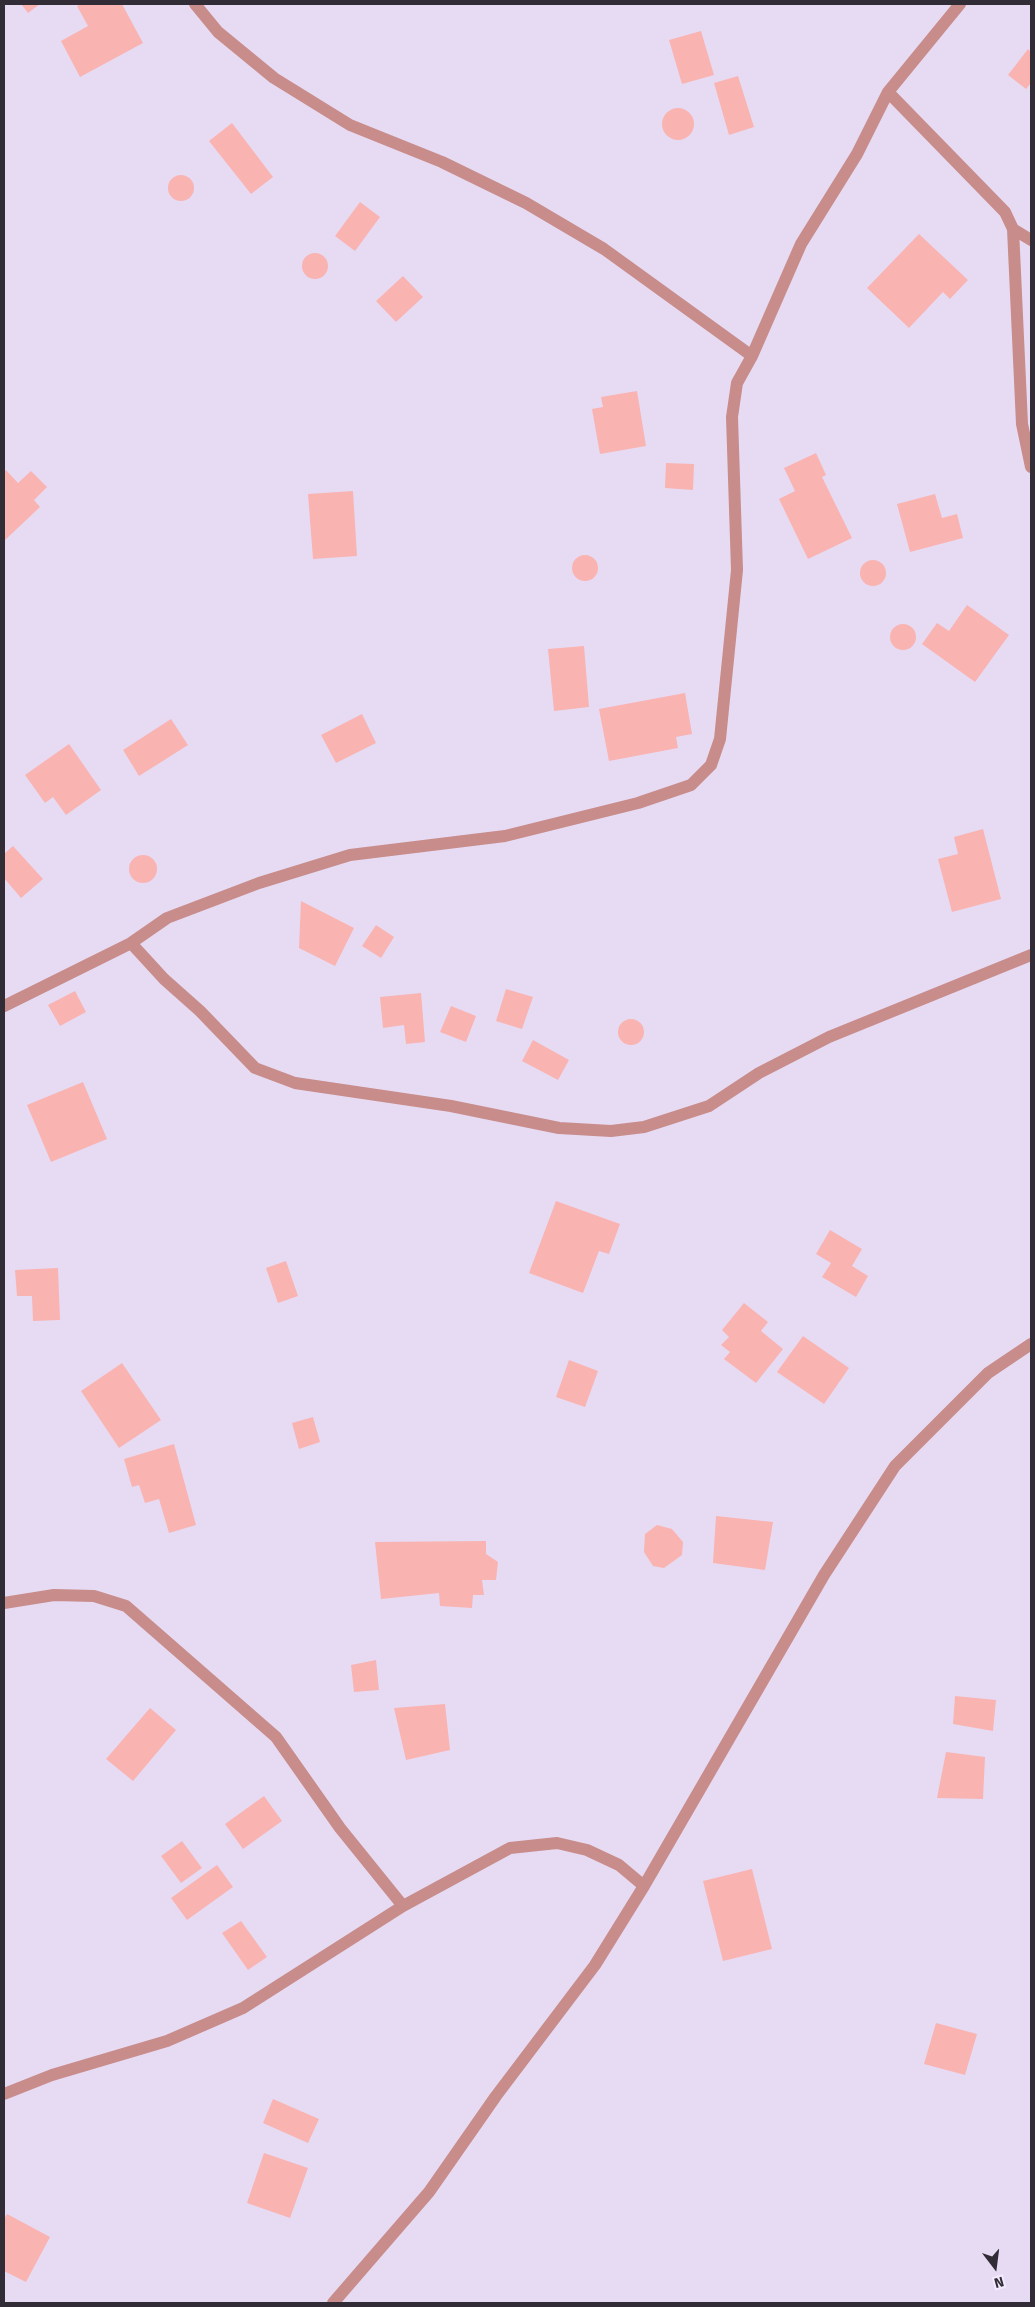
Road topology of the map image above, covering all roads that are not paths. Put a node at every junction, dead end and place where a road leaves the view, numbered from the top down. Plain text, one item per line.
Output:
1 (195, 4) edge
2 (960, 4) edge
3 (888, 92) junction
4 (1013, 229) junction
5 (1031, 240) edge
6 (752, 356) junction
7 (1031, 467) edge
8 (131, 942) junction
9 (1031, 955) edge
10 (4, 1006) edge
11 (1031, 1344) edge
12 (4, 1603) edge
13 (644, 1886) junction
14 (403, 1906) junction
15 (4, 2094) edge
16 (333, 2303) edge

1 - 6 street
2 - 3 street
3 - 4 street
3 - 6 street
4 - 5 street
4 - 7 street
6 - 8 street
8 - 9 street
8 - 10 street
11 - 13 street
12 - 14 street
13 - 14 street
13 - 16 street
14 - 15 street

